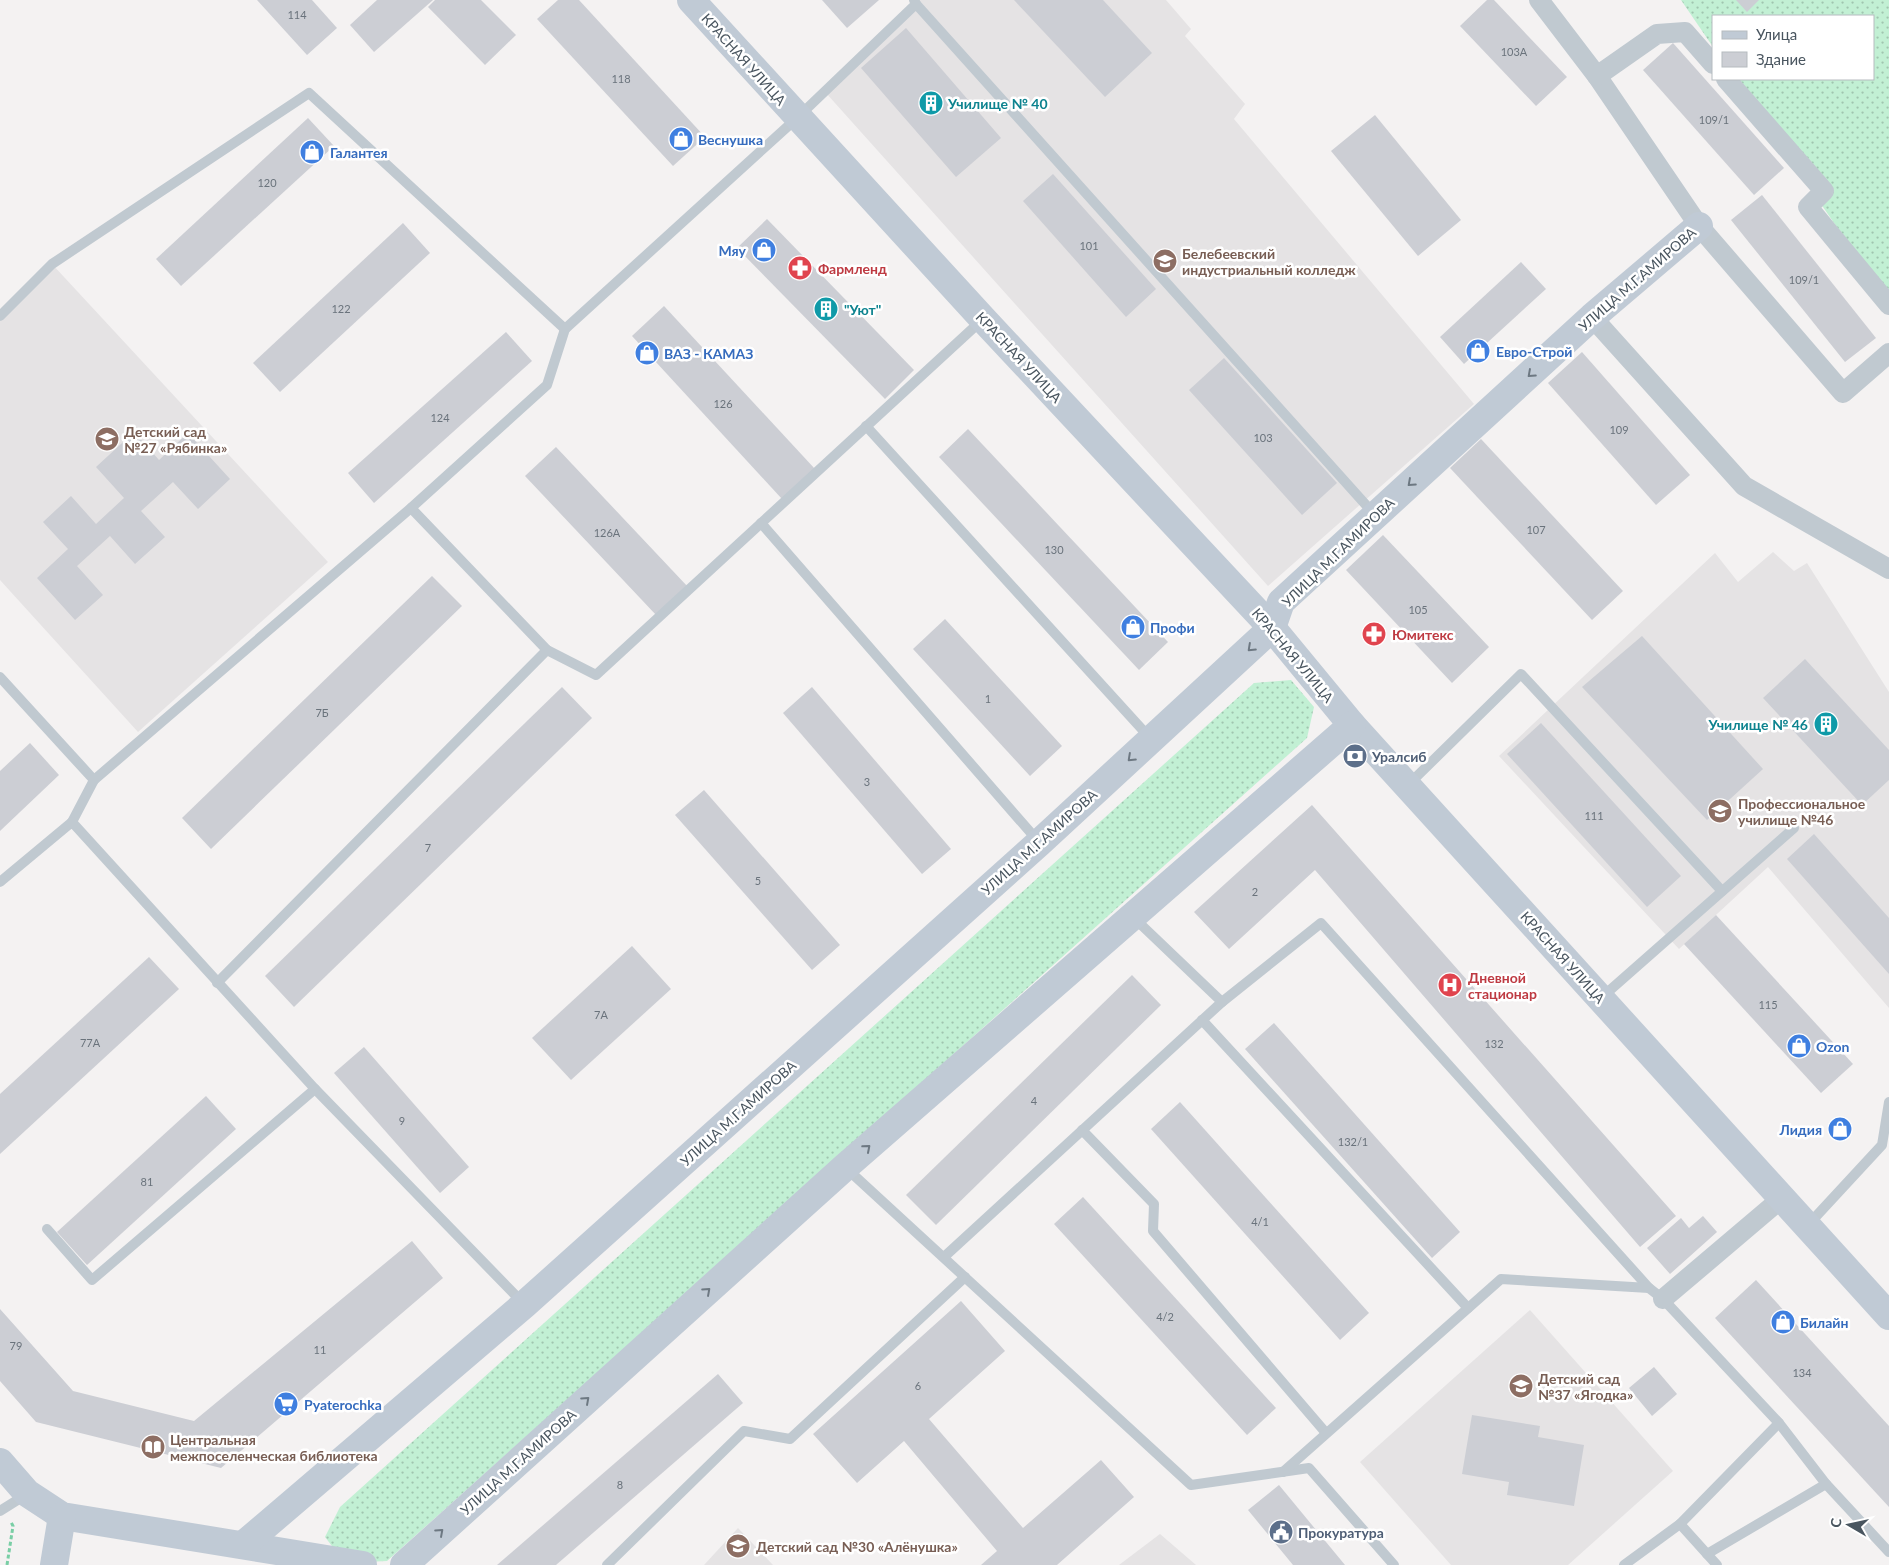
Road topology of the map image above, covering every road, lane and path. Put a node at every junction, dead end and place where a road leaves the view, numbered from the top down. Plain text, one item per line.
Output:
1 (691, 0) edge
2 (1539, 0) edge
3 (915, 2) edge
4 (1712, 63) edge
5 (1597, 76) junction
6 (1727, 80) edge
7 (797, 118) junction
8 (1699, 226) junction
9 (1889, 304) edge
10 (0, 316) edge
11 (1592, 317) junction
12 (983, 319) junction
13 (565, 329) junction
14 (1889, 353) edge
15 (866, 426) junction
16 (411, 508) junction
17 (1375, 516) junction
18 (761, 523) junction
19 (1889, 569) edge
20 (1272, 628) junction
21 (547, 650) junction
22 (0, 677) edge
23 (1352, 725) junction
24 (1151, 740) junction
25 (94, 780) junction
26 (1407, 786) junction
27 (72, 822) junction
28 (1794, 828) dead end
29 (1040, 843) junction
30 (0, 882) edge
31 (1722, 891) junction
32 (1132, 916) junction
33 (217, 983) junction
34 (1601, 998) junction
35 (1222, 1002) junction
36 (1202, 1020) junction
37 (315, 1089) junction
38 (1889, 1102) edge
39 (1082, 1130) junction
40 (845, 1167) junction
41 (1782, 1198) junction
42 (1808, 1226) junction
43 (47, 1229) dead end
44 (944, 1257) junction
45 (965, 1277) junction
46 (1656, 1294) junction
47 (525, 1304) junction
48 (1468, 1308) junction
49 (1889, 1316) edge
50 (1779, 1423) junction
51 (1326, 1433) junction
52 (0, 1462) edge
53 (1282, 1472) junction
54 (1826, 1484) junction
55 (11, 1504) edge
56 (62, 1516) junction
57 (1680, 1524) junction
58 (243, 1546) junction
59 (1889, 1552) edge
60 (1707, 1554) junction
61 (7, 1565) edge
62 (54, 1565) edge
63 (363, 1565) edge
64 (404, 1565) edge
65 (607, 1565) edge
66 (1394, 1565) edge
67 (1624, 1565) edge
68 (1717, 1565) edge

1 - 7 street, КРАСНАЯ УЛИЦА
2 - 5 street, УЛИЦА М.Г.АМИРОВА
3 - 7 lane
3 - 17 lane
4 - 5 street
5 - 8 street, УЛИЦА М.Г.АМИРОВА
6 - 9 street
7 - 12 street, КРАСНАЯ УЛИЦА
7 - 13 lane
8 - 11 street, УЛИЦА М.Г.АМИРОВА
8 - 14 street
10 - 13 lane
11 -> 17 street, УЛИЦА М.Г.АМИРОВА
11 - 19 street
12 - 15 lane
12 - 20 street, КРАСНАЯ УЛИЦА
13 - 16 lane
15 - 18 lane
15 - 24 lane
16 - 21 lane
16 - 25 lane
17 - 20 street, УЛИЦА М.Г.АМИРОВА
18 - 21 lane
18 - 29 lane
20 - 23 street, КРАСНАЯ УЛИЦА
20 -> 24 street, УЛИЦА М.Г.АМИРОВА
21 - 33 lane
22 - 25 lane
23 - 26 street, КРАСНАЯ УЛИЦА
23 - 32 street, УЛИЦА М.Г.АМИРОВА
24 -> 29 street, УЛИЦА М.Г.АМИРОВА
25 - 27 lane
26 - 31 lane
26 - 34 street, КРАСНАЯ УЛИЦА
27 - 30 lane
27 - 33 lane
28 - 31 lane
29 - 47 street, УЛИЦА М.Г.АМИРОВА
31 - 34 lane
32 - 35 lane
40 -> 32 street, УЛИЦА М.Г.АМИРОВА
33 - 37 lane
34 - 41 street, КРАСНАЯ УЛИЦА
35 - 36 lane
35 - 46 lane
36 - 39 lane
36 - 48 lane
37 - 43 lane
37 - 47 lane
38 - 42 lane
39 - 44 lane
39 - 51 lane
40 - 44 lane
64 -> 40 street, УЛИЦА М.Г.АМИРОВА
41 - 42 street, КРАСНАЯ УЛИЦА
41 - 46 street
42 - 49 street, КРАСНАЯ УЛИЦА
44 - 45 lane
45 - 53 lane
45 - 65 lane
46 - 48 lane
46 - 50 lane
47 - 58 street, УЛИЦА М.Г.АМИРОВА
48 - 51 lane
50 - 54 lane
50 - 57 lane
51 - 53 lane
52 - 55 street
53 - 66 lane
54 - 59 lane
54 - 60 lane
55 - 56 street
55 - 61 path
56 - 58 street
56 - 62 street
57 - 60 lane
57 - 67 lane
58 - 63 street
60 - 68 lane

